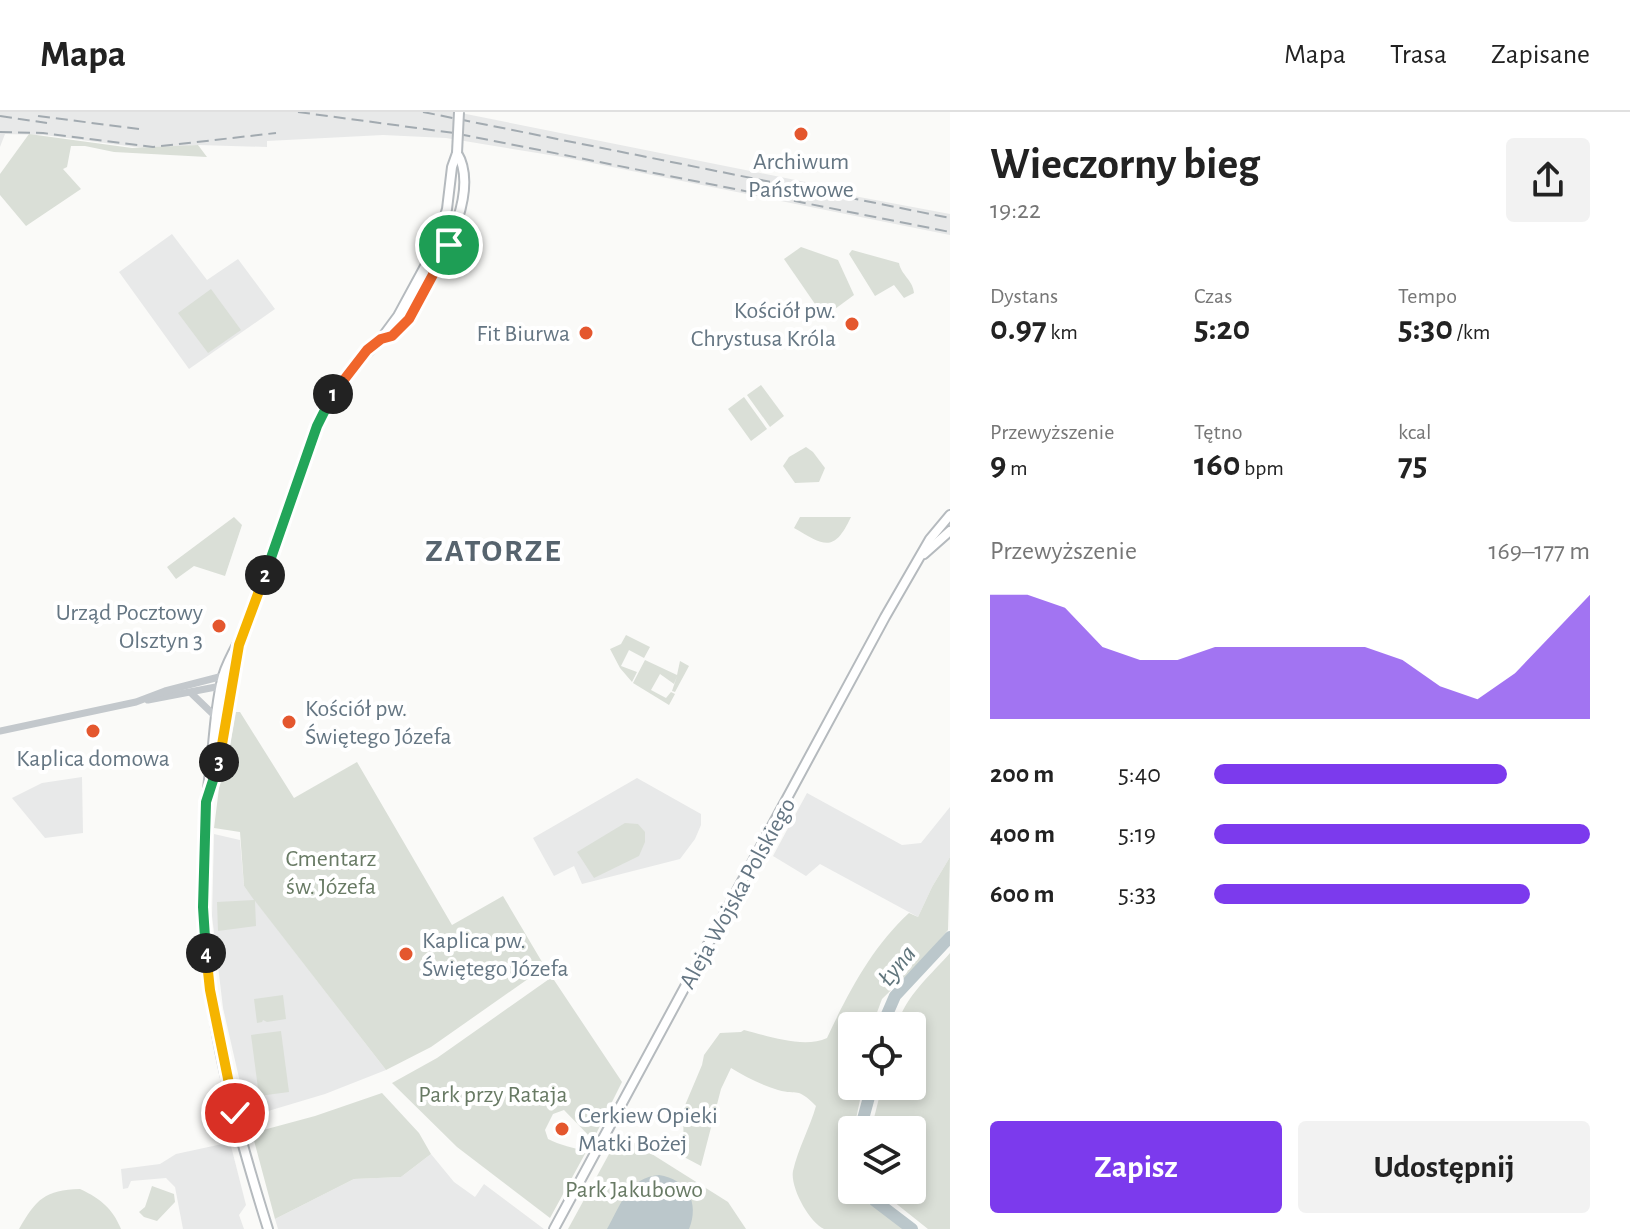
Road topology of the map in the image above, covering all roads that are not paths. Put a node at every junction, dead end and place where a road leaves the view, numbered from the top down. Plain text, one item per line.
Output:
1 (459, 112) edge
2 (457, 153) junction
3 (381, 339) junction
4 (950, 515) edge
5 (950, 531) edge
6 (920, 557) junction
7 (239, 645) junction
8 (223, 676) junction
9 (221, 686) junction
10 (191, 693) junction
11 (136, 702) junction
12 (216, 717) junction
13 (0, 731) edge
14 (207, 793) junction
15 (268, 1229) edge
16 (554, 1229) edge

1 - 2 main road, bridge
2 - 3 main road
2 - 3 main road
3 - 7 main road
4 - 6 main road, Aleja Wojska Polskiego
5 - 6 main road, Aleja Wojska Polskiego
6 - 16 main road, Aleja Wojska Polskiego
7 - 8 main road
7 - 14 main road
8 - 9 main road
8 - 11 street
9 - 10 street
9 - 12 main road
10 - 11 street
10 - 12 street
11 - 13 street
12 - 14 main road
14 - 15 main road

